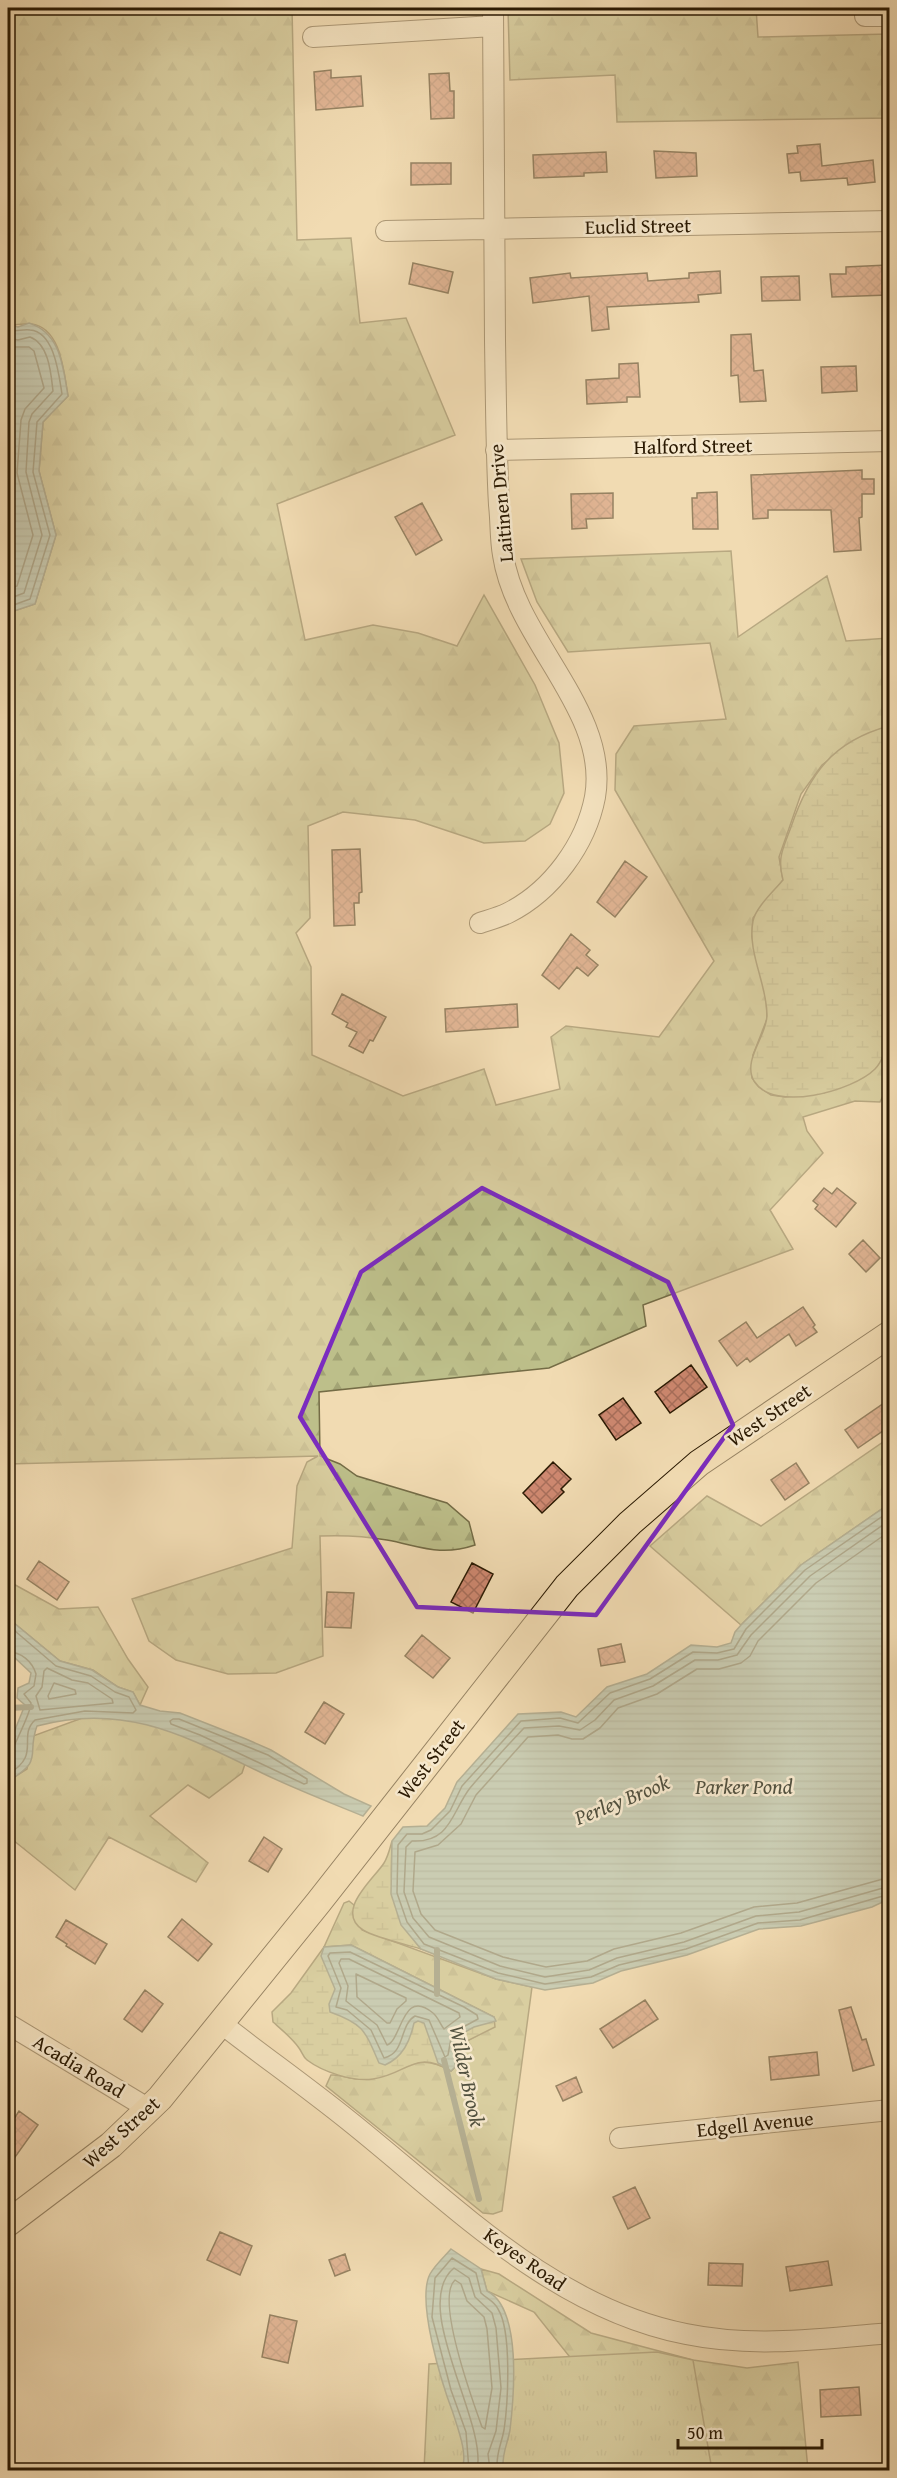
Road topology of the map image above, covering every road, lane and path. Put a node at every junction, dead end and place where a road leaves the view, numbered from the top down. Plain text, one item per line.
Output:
1 (865, 16) dead end
2 (890, 16) edge
3 (493, 17) edge
4 (313, 37) dead end
5 (890, 221) edge
6 (494, 229) junction
7 (386, 231) dead end
8 (890, 441) edge
9 (496, 450) junction
10 (480, 923) dead end
11 (890, 1334) edge
12 (8, 2024) edge
13 (222, 2024) junction
14 (149, 2109) junction
15 (890, 2110) edge
16 (620, 2138) dead end
17 (8, 2223) edge
18 (890, 2333) edge

1 - 2 street
3 - 4 street
3 - 6 street, Laitinen Drive
5 - 6 street, Euclid Street
6 - 7 street, Euclid Street
6 - 9 street, Laitinen Drive
8 - 9 street, Halford Street
9 - 10 street, Laitinen Drive
11 - 13 main road, West Street
12 - 14 street, Acadia Road
13 - 14 main road, West Street
13 - 18 street, Keyes Road
14 - 17 main road, West Street
15 - 16 street, Edgell Avenue

